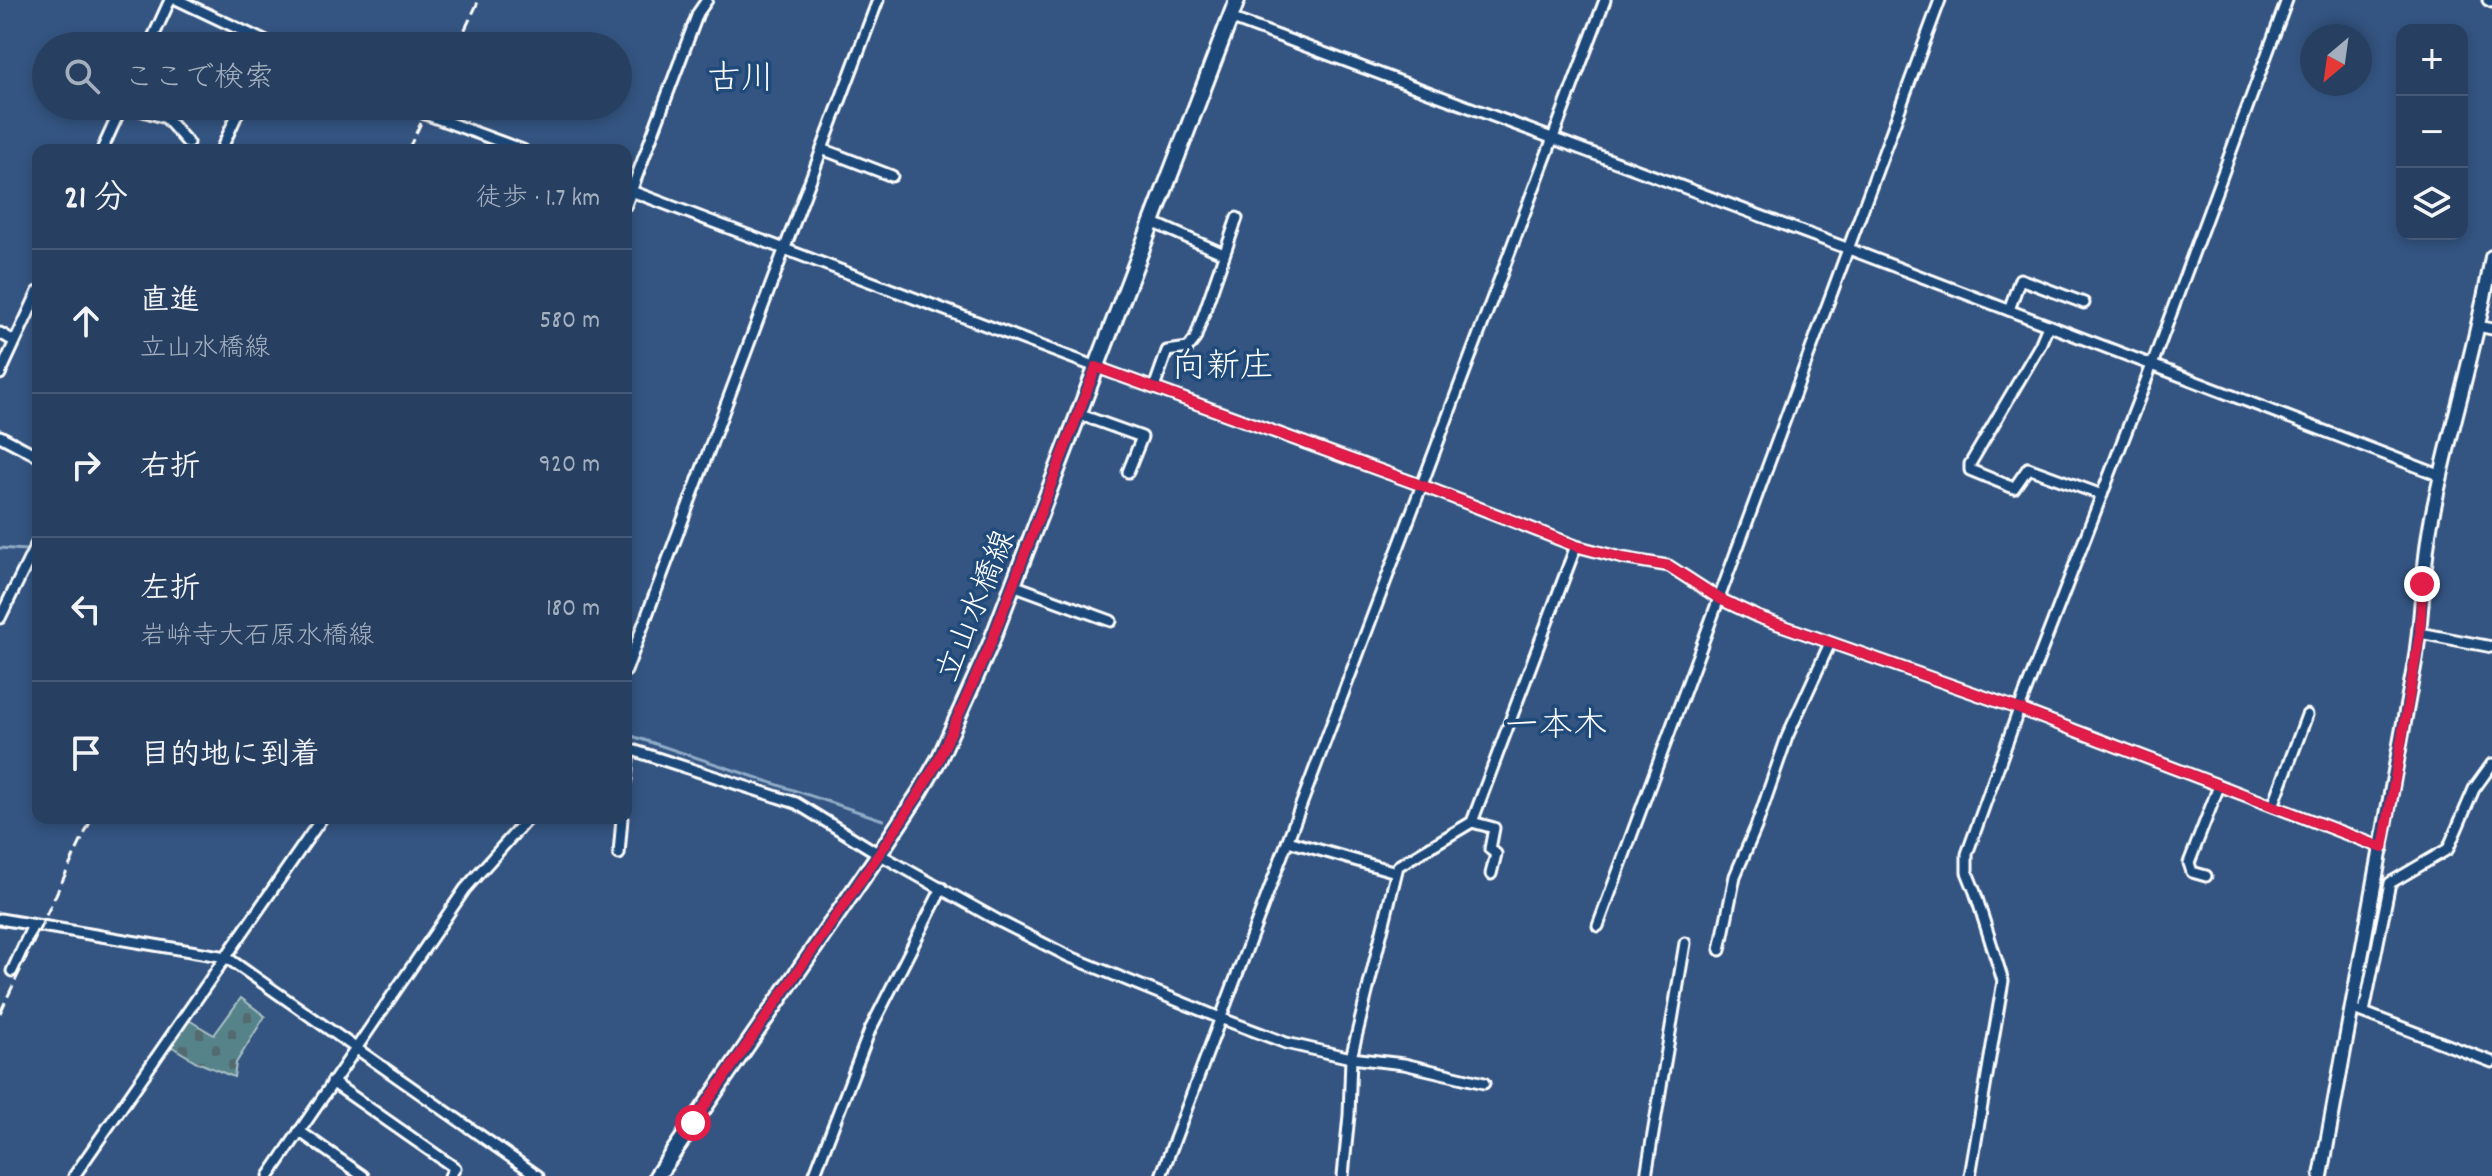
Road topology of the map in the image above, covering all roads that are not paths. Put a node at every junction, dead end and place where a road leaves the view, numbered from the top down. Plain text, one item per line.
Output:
1 (170, 0) edge
2 (178, 0) edge
3 (707, 0) edge
4 (878, 0) edge
5 (1237, 0) edge
6 (1605, 0) edge
7 (1940, 0) edge
8 (2287, 0) edge
9 (1230, 18) junction
10 (155, 32) edge
11 (244, 32) edge
12 (117, 120) edge
13 (168, 120) edge
14 (235, 120) edge
15 (441, 120) edge
16 (1554, 138) junction
17 (188, 143) dead end
18 (105, 144) edge
19 (224, 144) edge
20 (507, 144) edge
21 (822, 149) junction
22 (892, 176) dead end
23 (632, 182) edge
24 (632, 191) edge
25 (1237, 218) dead end
26 (1152, 222) junction
27 (785, 249) junction
28 (1849, 249) junction
29 (1224, 254) junction
30 (2492, 257) edge
31 (2084, 303) dead end
32 (32, 304) edge
33 (2009, 310) junction
34 (2048, 326) junction
35 (2478, 326) junction
36 (2492, 329) edge
37 (0, 333) edge
38 (14, 341) junction
39 (2152, 365) junction
40 (1096, 367) junction
41 (0, 374) edge
42 (1154, 388) junction
43 (1078, 414) junction
44 (0, 436) edge
45 (32, 453) edge
46 (1128, 472) dead end
47 (2442, 476) junction
48 (1423, 486) junction
49 (2102, 495) junction
50 (1576, 546) junction
51 (32, 553) edge
52 (1013, 585) junction
53 (1720, 599) junction
54 (0, 618) edge
55 (1111, 621) dead end
56 (2420, 633) junction
57 (1830, 643) junction
58 (2492, 647) edge
59 (632, 655) edge
60 (2019, 709) junction
61 (2307, 715) dead end
62 (632, 749) edge
63 (2492, 764) edge
64 (2219, 786) junction
65 (2273, 806) junction
66 (1472, 822) junction
67 (318, 824) edge
68 (523, 824) edge
69 (622, 824) edge
70 (1288, 841) junction
71 (2383, 848) junction
72 (619, 854) dead end
73 (879, 854) junction
74 (1396, 872) junction
75 (1491, 874) dead end
76 (2206, 876) dead end
77 (942, 888) junction
78 (0, 919) edge
79 (33, 925) junction
80 (1598, 926) dead end
81 (1685, 943) dead end
82 (1720, 950) dead end
83 (226, 957) junction
84 (12, 971) dead end
85 (2358, 1011) junction
86 (1220, 1018) junction
87 (356, 1046) junction
88 (1351, 1058) junction
89 (2492, 1062) edge
90 (332, 1082) junction
91 (1484, 1083) dead end
92 (299, 1131) junction
93 (74, 1176) edge
94 (269, 1176) edge
95 (363, 1176) edge
96 (450, 1176) edge
97 (538, 1176) edge
98 (657, 1176) edge
99 (814, 1176) edge
100 (1161, 1176) edge
101 (1343, 1176) edge
102 (1646, 1176) edge
103 (1970, 1176) edge
104 (2321, 1176) edge

1 - 10 street
2 - 11 street
3 - 23 street
4 - 21 street
5 - 9 main road, 立山水橋線
6 - 16 street
7 - 28 street
8 - 39 street
9 - 16 street
9 - 26 main road, 立山水橋線
12 - 18 street
13 - 17 street
14 - 19 street
15 - 20 street
16 - 28 street
16 - 48 street
21 - 22 street
21 - 27 street
24 - 27 street
25 - 29 street
26 - 29 street
26 - 40 main road, 立山水橋線
27 - 40 street
27 - 59 street
28 - 33 street
28 - 53 street
29 - 42 street
30 - 35 main road
31 - 33 street
32 - 38 street
33 - 34 street
34 - 39 street
34 - 49 street
35 - 36 street
35 - 47 main road
37 - 38 street
38 - 41 street
39 - 47 street
39 - 49 street
40 - 42 street
40 - 43 main road, 立山水橋線
42 - 48 street
43 - 46 street
43 - 52 main road, 立山水橋線
44 - 45 street
47 - 56 main road
48 - 50 street
48 - 70 street
49 - 60 street
50 - 53 street
50 - 66 street
51 - 54 street
52 - 55 street
52 - 73 main road, 立山水橋線
53 - 57 street
53 - 80 street
56 - 58 street
56 - 71 main road
57 - 60 street
57 - 82 street
60 - 64 street
60 - 103 street
61 - 65 street
62 - 73 street
63 - 85 street
64 - 65 street
64 - 76 street
65 - 71 street
66 - 74 street
66 - 75 street
67 - 83 street
68 - 87 street
69 - 72 street
70 - 74 street
70 - 86 street
71 - 85 main road
73 - 77 street
73 - 98 main road, 立山水橋線
74 - 88 street
77 - 86 street
77 - 99 street
78 - 79 street
79 - 83 street
79 - 84 street
81 - 102 street
83 - 87 street
83 - 93 street
85 - 89 street
85 - 104 main road
86 - 88 street
86 - 100 street
87 - 90 street
87 - 97 street
88 - 91 street
88 - 101 street
90 - 92 street
90 - 96 street
92 - 94 street
92 - 95 street

